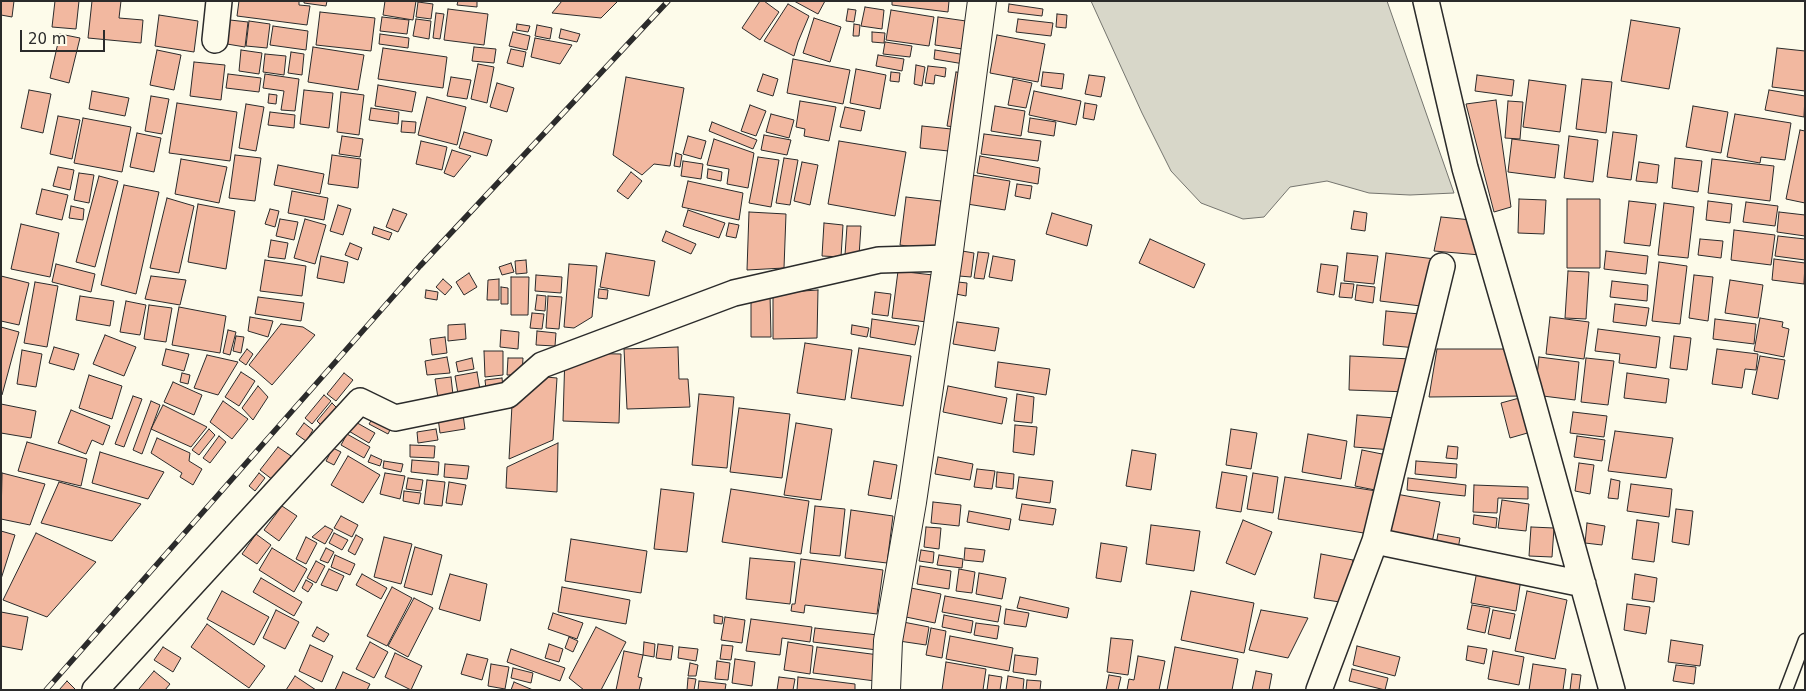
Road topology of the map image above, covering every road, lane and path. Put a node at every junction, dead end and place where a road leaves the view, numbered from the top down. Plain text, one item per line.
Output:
1 (219, 1) edge
2 (982, 1) edge
3 (1426, 1) edge
4 (215, 40) dead end
5 (948, 258) junction
6 (1442, 266) dead end
7 (1375, 541) junction
8 (1583, 584) junction
9 (1805, 640) edge
10 (95, 690) edge
11 (886, 690) edge
12 (1319, 690) edge
13 (1612, 690) edge
14 (1786, 690) edge

1 - 4 street
2 - 5 street
3 - 8 street
5 - 10 street
5 - 11 street
6 - 7 street
7 - 8 street
7 - 12 street
8 - 13 street
9 - 14 lane

